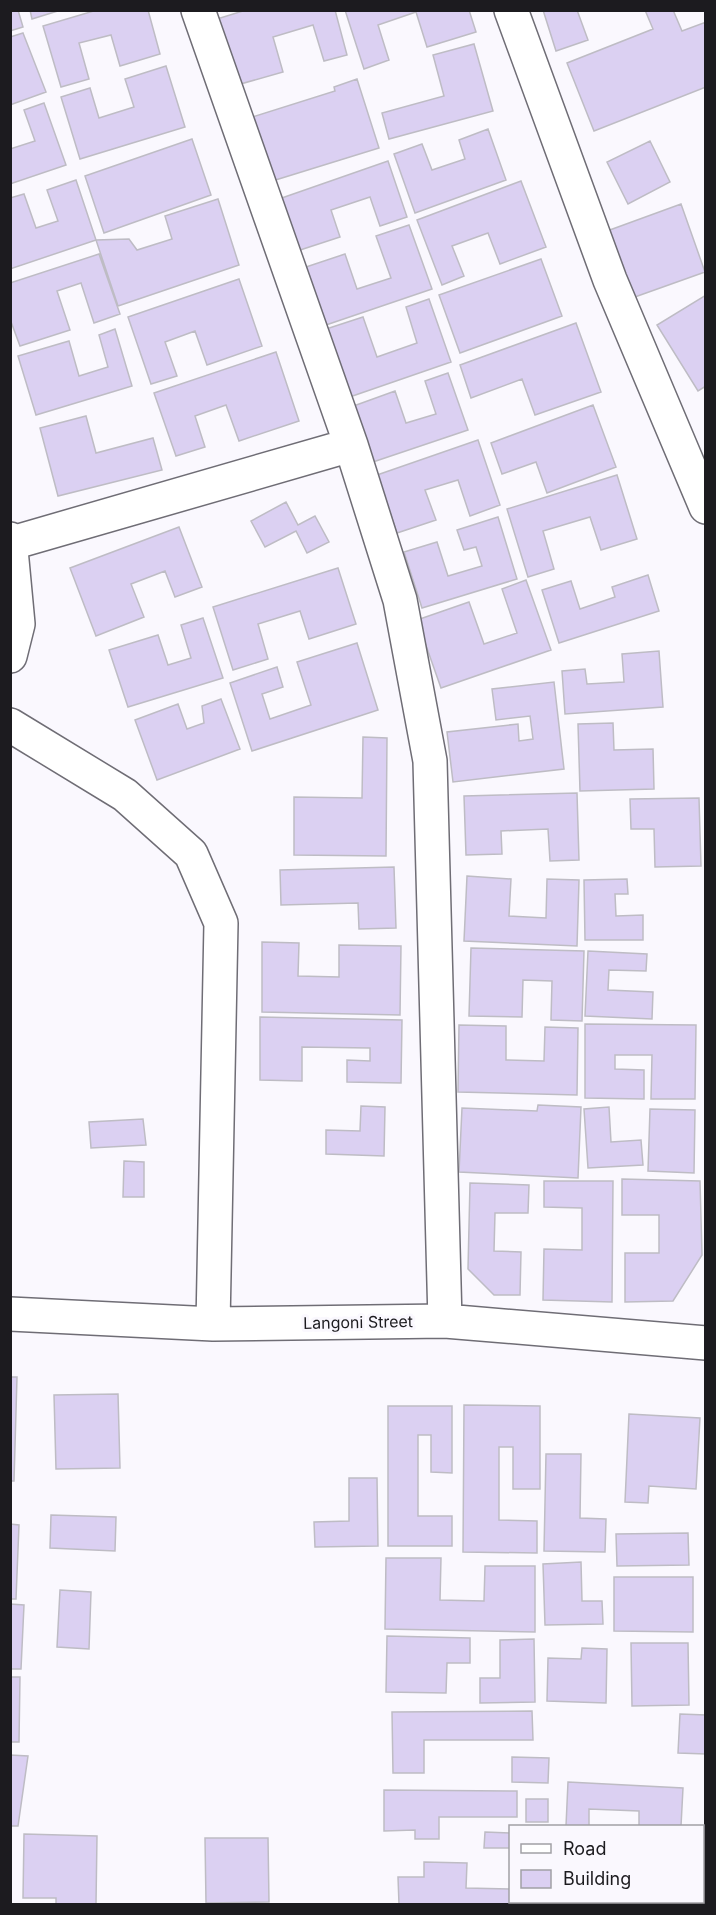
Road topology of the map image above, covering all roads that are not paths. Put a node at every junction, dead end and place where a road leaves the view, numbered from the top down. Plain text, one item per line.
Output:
1 (198, 10) edge
2 (511, 10) edge
3 (351, 445) junction
4 (705, 507) edge
5 (11, 541) edge
6 (10, 656) edge
7 (10, 725) edge
8 (10, 1314) edge
9 (445, 1321) junction
10 (213, 1324) junction
11 (705, 1343) edge

1 - 3 street
2 - 4 street
3 - 5 street
3 - 9 street
5 - 6 street
7 - 10 street
8 - 10 street, Langoni Street
9 - 10 street, Langoni Street
9 - 11 street, Langoni Street

